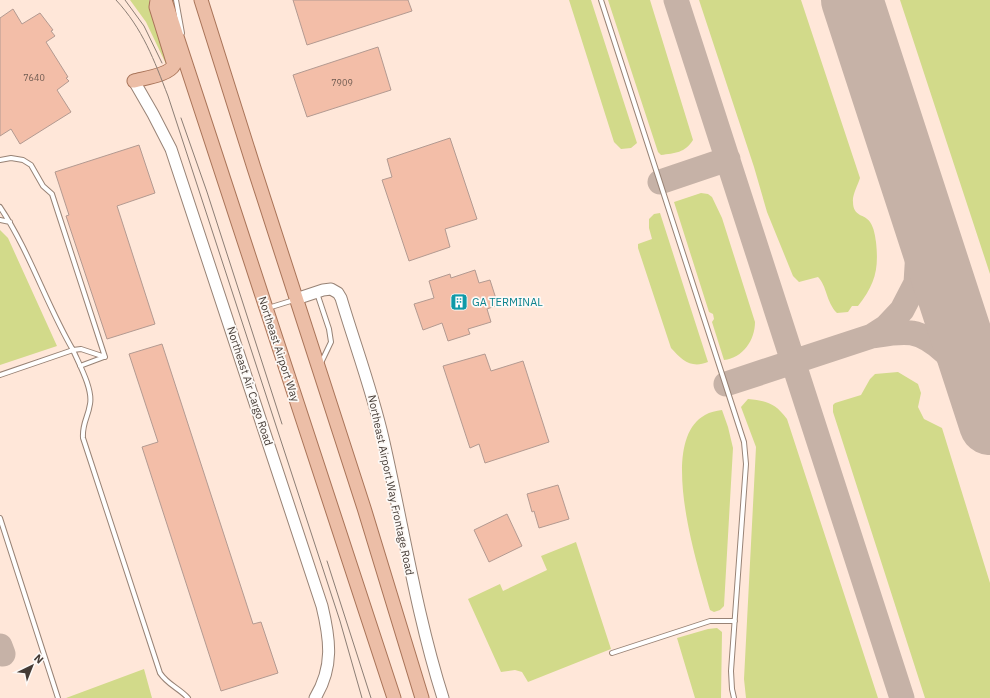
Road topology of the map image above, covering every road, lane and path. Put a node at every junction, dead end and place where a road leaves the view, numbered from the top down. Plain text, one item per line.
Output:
1 (157, 0) edge
2 (165, 0) edge
3 (176, 0) edge
4 (201, 0) edge
5 (601, 0) edge
6 (187, 66) junction
7 (134, 81) joint
8 (0, 160) edge
9 (0, 207) edge
10 (0, 220) edge
11 (10, 222) junction
12 (317, 293) junction
13 (296, 299) junction
14 (266, 309) junction
15 (73, 350) junction
16 (105, 357) junction
17 (80, 366) junction
18 (318, 369) junction
19 (0, 375) edge
20 (0, 518) edge
21 (735, 622) junction
22 (612, 653) dead end
23 (58, 698) edge
24 (188, 698) edge
25 (315, 698) edge
26 (394, 698) edge
27 (422, 698) edge
28 (442, 698) edge
29 (734, 698) edge

1 - 7 main road
2 - 6 main road, Northeast Airport Way
3 - 6 lane
4 - 13 main road
5 - 21 lane
6 - 14 main road, Northeast Airport Way
7 - 25 street, Northeast Air Cargo Road
8 - 16 lane
9 - 11 lane
10 - 11 lane
11 - 15 lane
12 - 13 street, Northeast Airport Way Frontage Road
12 - 18 lane
12 - 28 street, Northeast Airport Way Frontage Road
13 - 14 lane
13 - 18 main road
14 - 26 main road, Northeast Airport Way
15 - 16 lane
15 - 17 lane
15 - 19 lane
16 - 17 lane
17 - 24 lane
18 - 27 main road
20 - 23 lane
21 - 22 lane
21 - 29 lane

